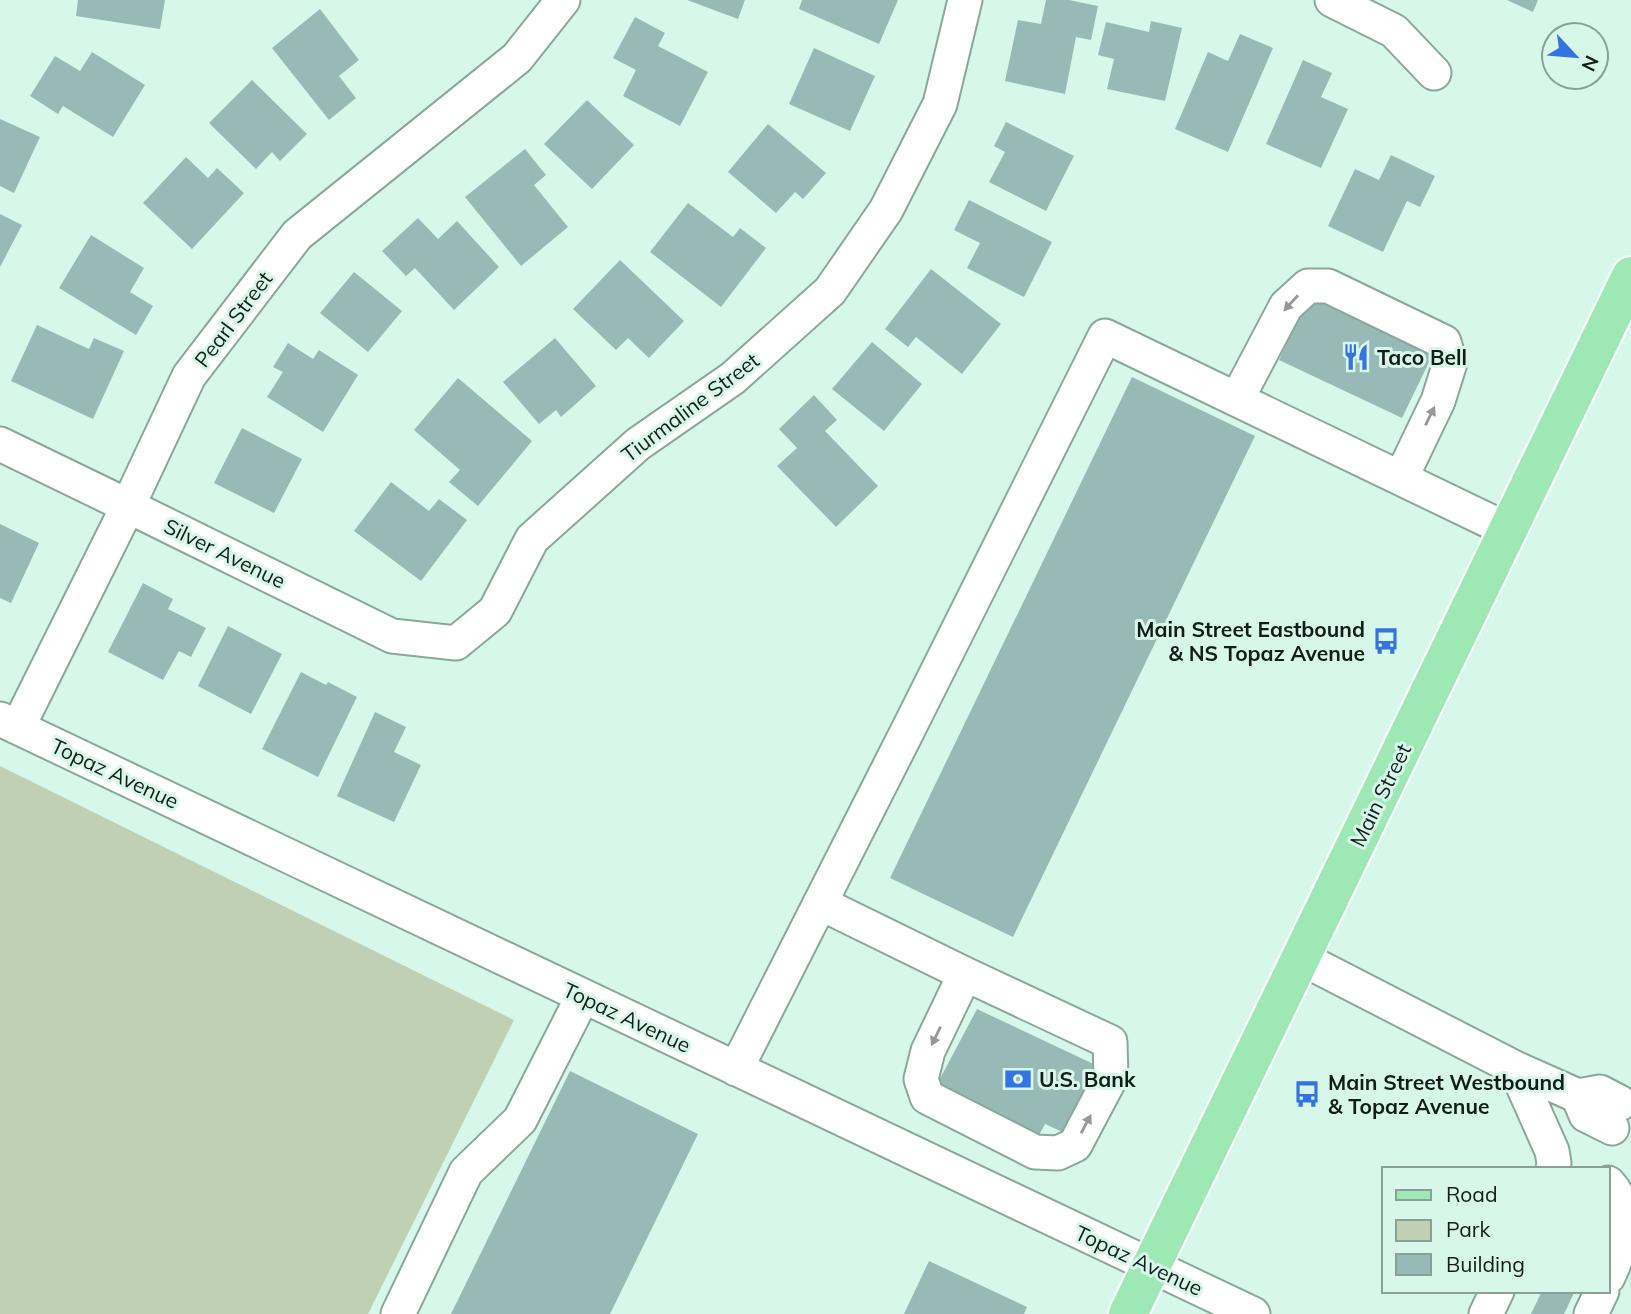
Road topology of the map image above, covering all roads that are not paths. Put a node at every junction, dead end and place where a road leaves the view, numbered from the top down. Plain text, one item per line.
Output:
1 (563, 0) edge
2 (965, 0) edge
3 (1332, 0) edge
4 (1434, 73) dead end
5 (1631, 276) edge
6 (1237, 399) junction
7 (0, 444) edge
8 (1401, 478) junction
9 (128, 506) junction
10 (1508, 530) junction
11 (456, 643) joint
12 (9, 723) edge
13 (820, 902) junction
14 (1301, 958) junction
15 (965, 974) junction
16 (583, 996) junction
17 (1515, 1068) junction
18 (736, 1069) junction
19 (1623, 1126) edge
20 (1560, 1167) edge
21 (1610, 1184) edge
22 (1151, 1267) junction
23 (1610, 1273) edge
24 (1496, 1293) edge
25 (1601, 1293) edge
26 (398, 1314) edge
27 (1128, 1314) edge
28 (1253, 1314) edge
29 (1486, 1314) edge
30 (1591, 1314) edge

1 - 9 street, Pearl Street
2 - 11 street, Tiurmaline Street
3 - 4 street
5 - 10 main road, Main Street
6 - 8 street
8 -> 6 street
6 - 13 street
7 - 9 street, Silver Avenue
8 - 10 street
9 - 11 street, Silver Avenue
9 - 12 street, Pearl Street
10 - 14 main road, Main Street
12 - 16 street, Topaz Avenue
13 - 15 street
13 - 18 street
14 - 17 street
14 - 22 main road, Main Street
15 -> 15 street
16 - 18 street, Topaz Avenue
16 - 26 street
17 - 19 street
17 - 20 street
18 - 22 street, Topaz Avenue
21 - 23 street
22 - 27 main road, Main Street
22 - 28 street, Topaz Avenue
24 - 29 street
25 - 30 street

